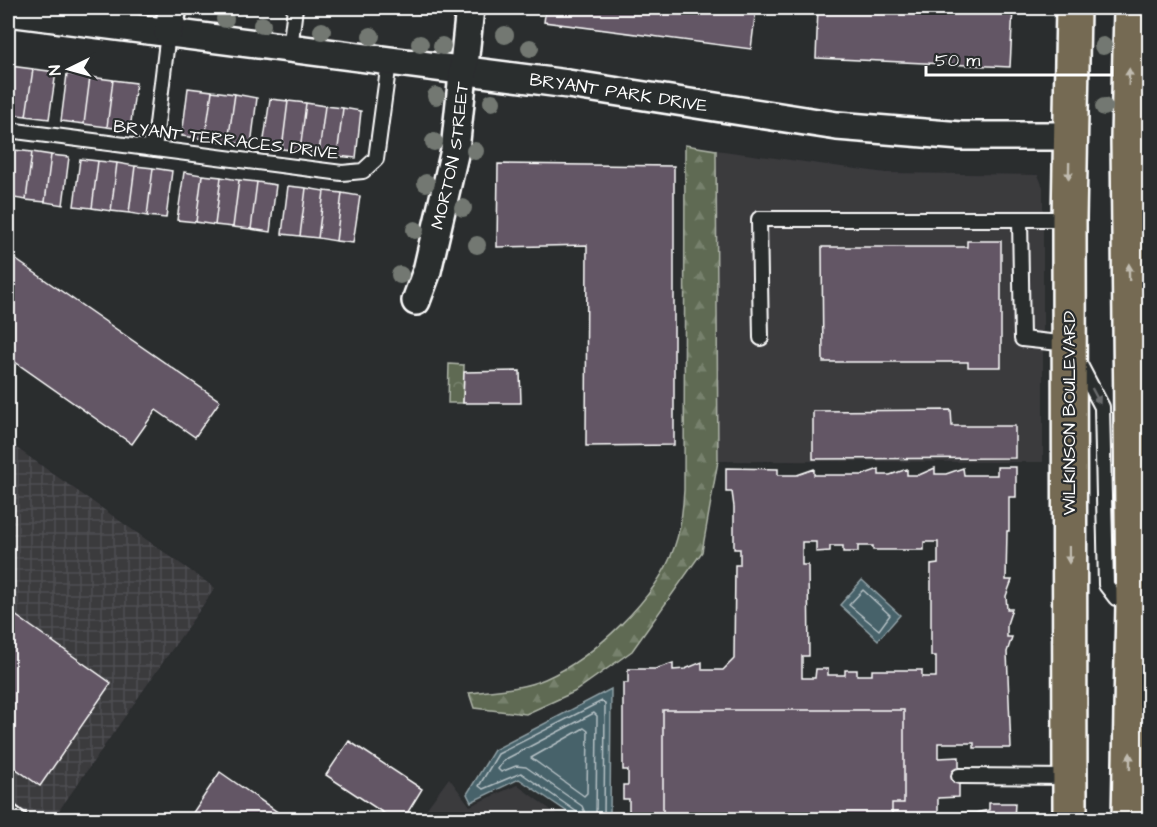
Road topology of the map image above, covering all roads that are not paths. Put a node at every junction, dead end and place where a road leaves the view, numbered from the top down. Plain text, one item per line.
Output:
1 (294, 8) edge
2 (470, 8) edge
3 (1072, 8) edge
4 (1131, 8) edge
5 (8, 12) edge
6 (170, 20) edge
7 (290, 49) junction
8 (389, 62) junction
9 (462, 72) junction
10 (8, 130) edge
11 (1070, 136) junction
12 (154, 149) junction
13 (1020, 219) junction
14 (1069, 219) junction
15 (416, 301) dead end
16 (761, 338) dead end
17 (1069, 344) junction
18 (1133, 602) junction
19 (959, 776) dead end
20 (1070, 777) junction
21 (1132, 808) edge
22 (8, 810) edge
23 (21, 819) edge
24 (1070, 819) edge

1 - 7 lane
2 - 9 street, MORTON STREET
3 - 11 main road, WILKINSON BOULEVARD
18 -> 4 main road
5 - 6 street, BRYANT PARK DRIVE
6 - 7 street, BRYANT PARK DRIVE
6 - 12 lane
7 - 8 street, BRYANT PARK DRIVE
8 - 9 street, BRYANT PARK DRIVE
8 - 12 lane, BRYANT TERRACES DRIVE
9 - 11 street, BRYANT PARK DRIVE
9 - 15 street, MORTON STREET
10 - 12 lane, BRYANT TERRACES DRIVE
11 -> 14 main road, WILKINSON BOULEVARD
13 - 14 lane
13 - 16 lane
13 - 17 lane
14 - 17 main road, WILKINSON BOULEVARD
17 -> 18 lane
17 -> 20 main road, WILKINSON BOULEVARD
21 -> 18 main road
19 - 20 lane
20 - 24 main road, WILKINSON BOULEVARD
22 - 23 lane

